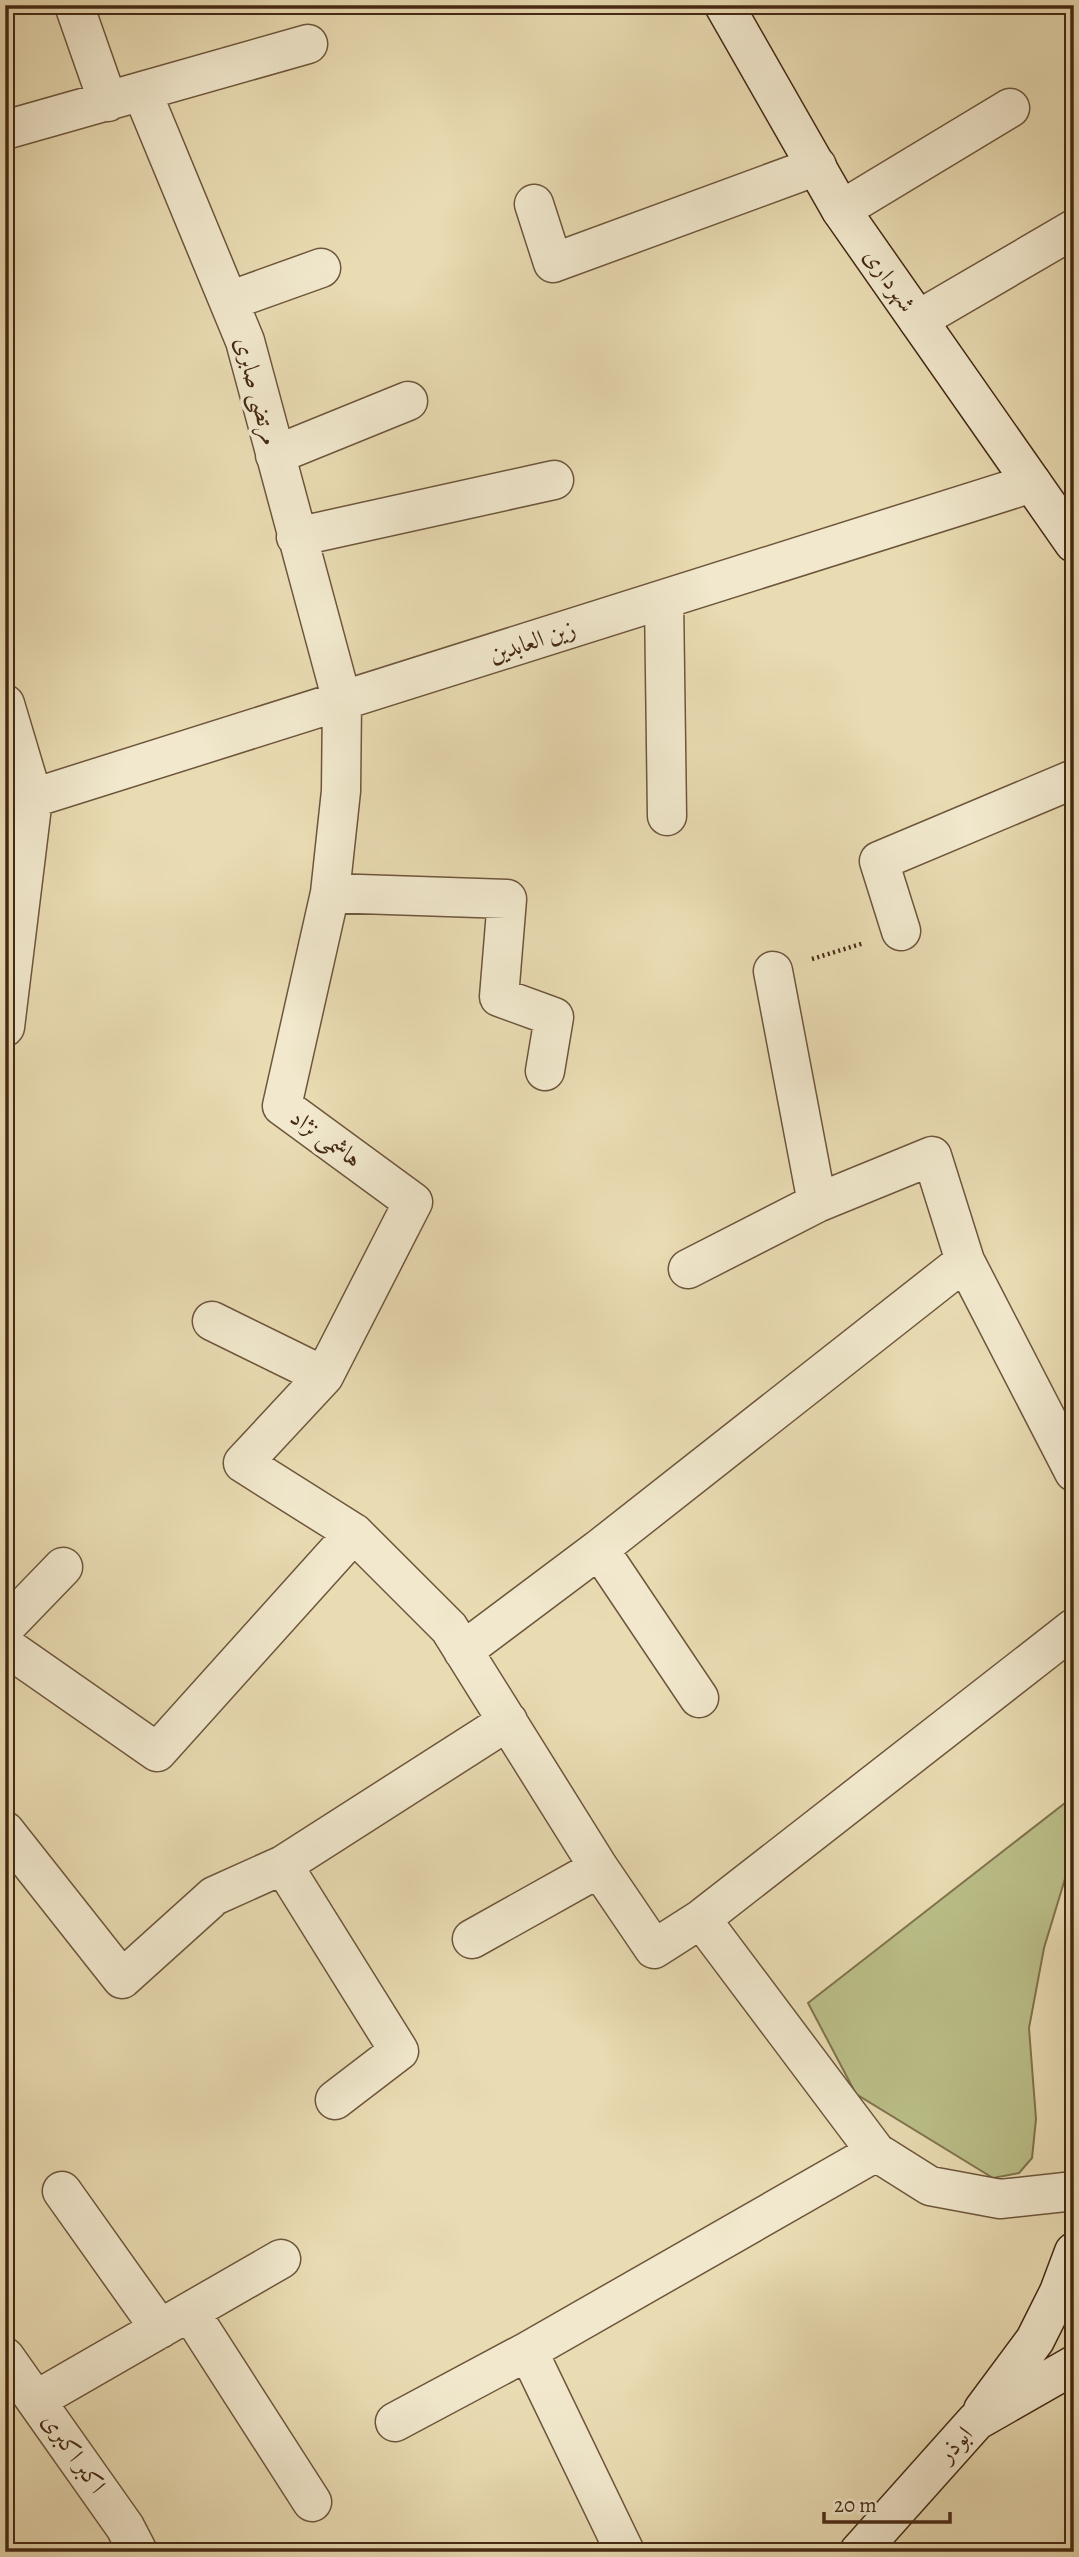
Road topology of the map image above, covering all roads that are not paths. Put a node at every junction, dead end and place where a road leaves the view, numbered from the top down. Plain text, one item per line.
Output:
1 (724, 5) edge
2 (87, 9) edge
3 (308, 44) dead end
4 (125, 97) junction
5 (1010, 108) dead end
6 (5, 130) edge
7 (817, 166) junction
8 (534, 204) dead end
9 (841, 210) junction
10 (1074, 229) edge
11 (321, 268) dead end
12 (229, 301) junction
13 (918, 320) junction
14 (408, 401) dead end
15 (275, 455) junction
16 (554, 480) dead end
17 (1032, 484) junction
18 (296, 537) junction
19 (1074, 544) edge
20 (664, 599) junction
21 (342, 701) junction
22 (5, 704) edge
23 (1074, 779) edge
24 (33, 798) junction
25 (667, 816) dead end
26 (330, 893) junction
27 (901, 931) road end
28 (773, 971) road end
29 (5, 1027) edge
30 (545, 1071) dead end
31 (817, 1203) junction
32 (965, 1261) junction
33 (688, 1269) dead end
34 (212, 1321) dead end
35 (324, 1376) junction
36 (1074, 1472) edge
37 (354, 1533) junction
38 (599, 1549) junction
39 (63, 1567) dead end
40 (5, 1627) edge
41 (1074, 1628) edge
42 (5, 1646) edge
43 (463, 1651) junction
44 (699, 1698) dead end
45 (508, 1721) junction
46 (5, 1832) edge
47 (283, 1865) junction
48 (599, 1868) junction
49 (701, 1919) junction
50 (472, 1939) dead end
51 (335, 2100) dead end
52 (876, 2152) junction
53 (1071, 2190) edge
54 (62, 2191) dead end
55 (1074, 2252) edge
56 (281, 2259) dead end
57 (175, 2320) junction
58 (528, 2351) junction
59 (5, 2357) edge
60 (1074, 2365) edge
61 (36, 2400) junction
62 (976, 2421) junction
63 (395, 2422) dead end
64 (312, 2502) dead end
65 (138, 2552) edge
66 (625, 2552) edge
67 (859, 2552) edge

1 - 7 street, شهرداری
2 - 4 street, مرتضی صابری
3 - 4 street
4 - 6 street
4 - 12 street, مرتضی صابری
5 - 9 street
7 - 8 street
7 - 9 street, شهرداری
9 - 13 street, شهرداری
10 - 13 street
11 - 12 street
12 - 15 street, مرتضی صابری
13 - 17 street, شهرداری
14 - 15 street
15 - 18 street, مرتضی صابری
16 - 18 street
17 - 19 street, شهرداری
17 - 20 street, زین العابدین
18 - 21 street, مرتضی صابری
20 - 21 street, زین العابدین
20 - 25 street
21 - 24 street, زین العابدین
21 - 26 street, هاشمی نژاد
22 - 24 street
23 - 27 street
24 - 29 street
26 - 30 street
26 - 35 street, هاشمی نژاد
28 - 31 street
31 - 32 street
31 - 33 street
32 - 36 street
32 - 38 street
34 - 35 street
35 - 37 street, هاشمی نژاد
37 - 42 street
37 - 43 street
38 - 43 street
38 - 44 street
39 - 40 street
41 - 49 street
43 - 45 street
45 - 47 street
45 - 48 street
46 - 47 street
47 - 51 street
48 - 49 street
48 - 50 street
49 - 52 street
52 - 53 street
52 - 58 street
54 - 57 street
55 - 62 street
56 - 57 street
57 - 61 street
57 - 64 street
58 - 63 street
58 - 66 street
59 - 61 street, اکبر اکبری
60 - 62 street, ابوذر
61 - 65 street, اکبر اکبری
62 - 67 street, ابوذر

